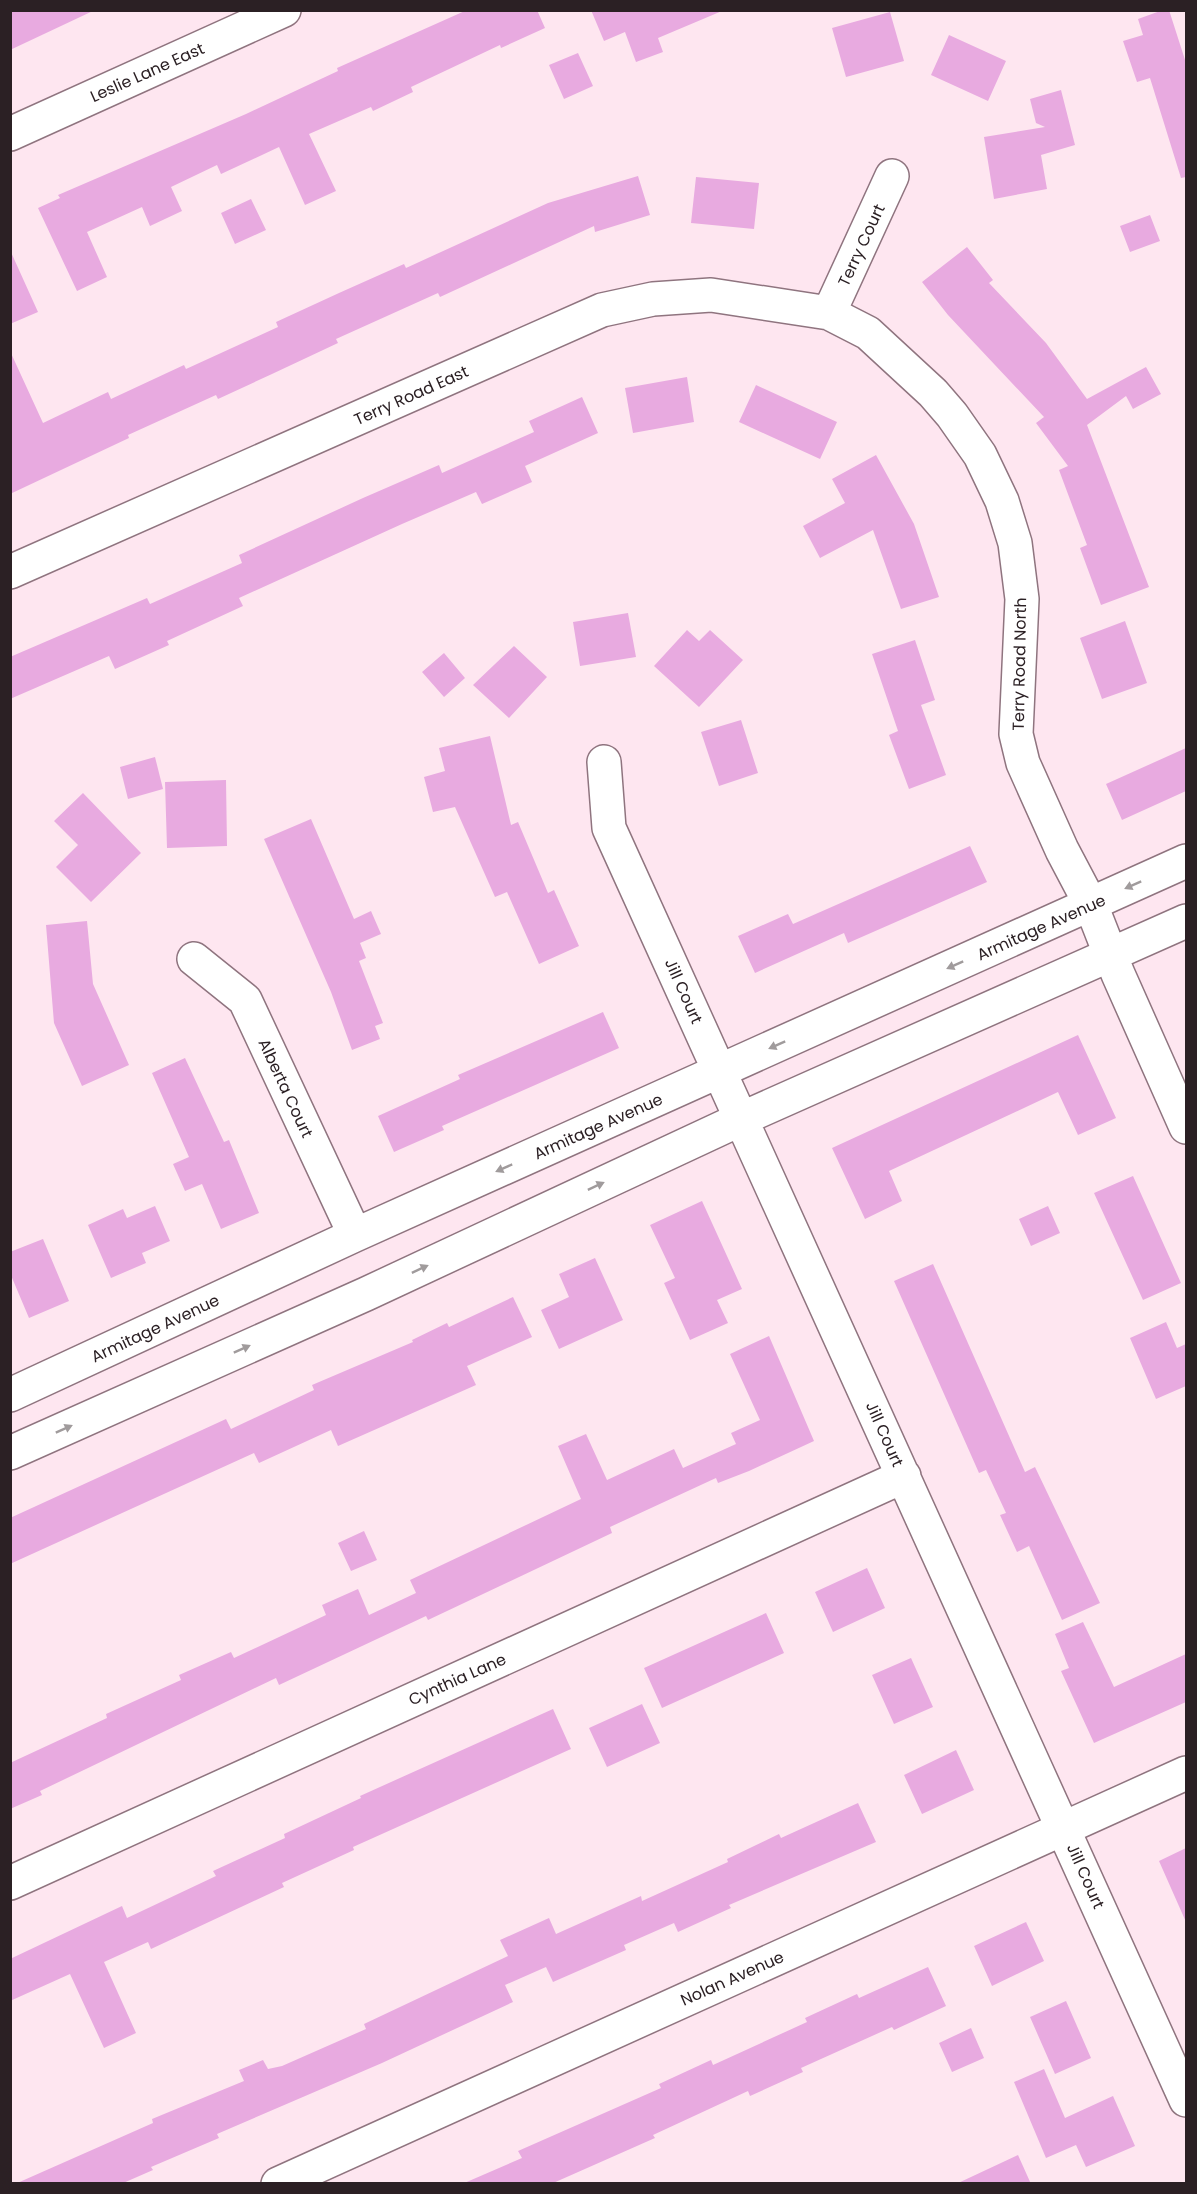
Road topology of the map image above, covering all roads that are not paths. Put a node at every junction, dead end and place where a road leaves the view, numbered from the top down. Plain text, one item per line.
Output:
1 (284, 10) edge
2 (10, 134) edge
3 (892, 176) dead end
4 (829, 313) junction
5 (10, 572) edge
6 (604, 762) dead end
7 (1186, 861) edge
8 (1090, 904) junction
9 (1186, 921) edge
10 (1111, 956) junction
11 (194, 958) dead end
12 (720, 1071) junction
13 (741, 1119) junction
14 (1186, 1126) edge
15 (355, 1235) junction
16 (10, 1395) edge
17 (11, 1450) edge
18 (904, 1476) junction
19 (1186, 1773) edge
20 (1064, 1828) junction
21 (10, 1882) edge
22 (1186, 2100) edge
23 (278, 2184) edge

1 - 2 street, Leslie Lane East
3 - 4 street, Terry Court
4 - 5 street, Terry Road East
4 - 8 street, Terry Road North
6 - 12 street, Jill Court
7 -> 8 street, Armitage Avenue
8 - 10 street, Terry Road North
8 -> 12 street, Armitage Avenue
9 - 10 street
10 - 13 street
10 - 14 street, Terry Road North
11 - 15 street, Alberta Court
12 - 13 street, Jill Court
12 -> 15 street, Armitage Avenue
17 -> 13 street
13 - 18 street, Jill Court
15 - 16 street, Armitage Avenue
18 - 20 street, Jill Court
18 - 21 street, Cynthia Lane
19 - 20 street, Nolan Avenue
20 - 22 street, Jill Court
20 - 23 street, Nolan Avenue

